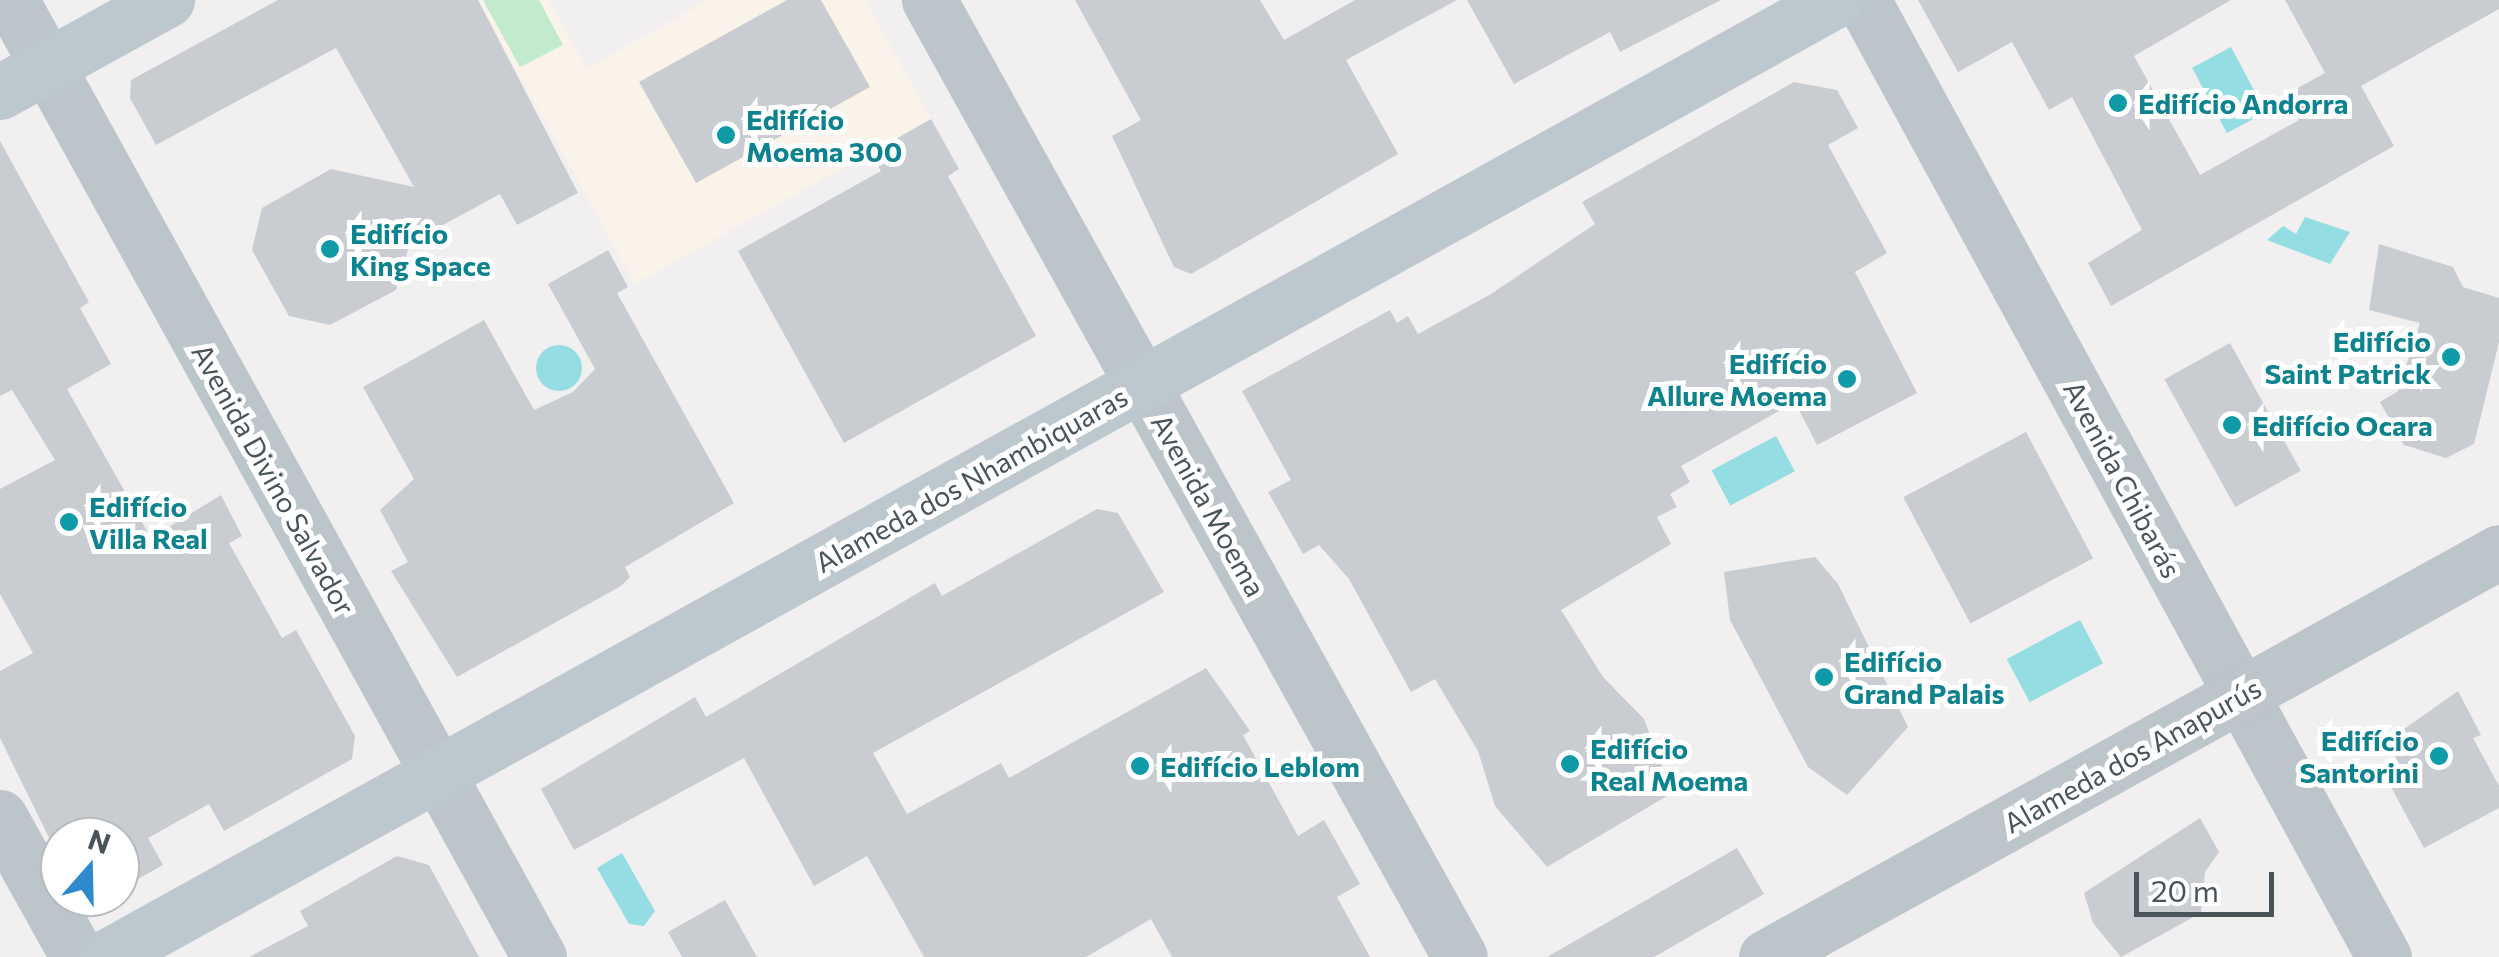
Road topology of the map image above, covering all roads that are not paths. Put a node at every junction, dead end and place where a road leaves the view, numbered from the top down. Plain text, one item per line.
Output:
1 (10, 0) edge
2 (167, 0) edge
3 (930, 0) edge
4 (1836, 0) edge
5 (1863, 0) edge
6 (23, 79) edge
7 (1142, 384) junction
8 (2499, 552) edge
9 (2240, 695) junction
10 (437, 773) junction
11 (0, 817) edge
12 (78, 957) edge
13 (106, 957) edge
14 (538, 957) edge
15 (1460, 957) edge
16 (1766, 957) edge
17 (2384, 957) edge

1 - 6 street, Avenida Divino Salvador
2 - 6 street
3 - 7 street, Avenida Moema
4 - 7 street, Alameda dos Nhambiquaras
5 - 9 street, Avenida Chibarás
6 - 10 street, Avenida Divino Salvador
7 - 10 street, Alameda dos Nhambiquaras
7 - 15 street, Avenida Moema
8 - 9 street, Alameda dos Anapurús
9 - 16 street, Alameda dos Anapurús
9 - 17 street, Avenida Chibarás
10 - 13 street, Alameda dos Nhambiquaras
10 - 14 street, Avenida Divino Salvador
11 - 12 street

